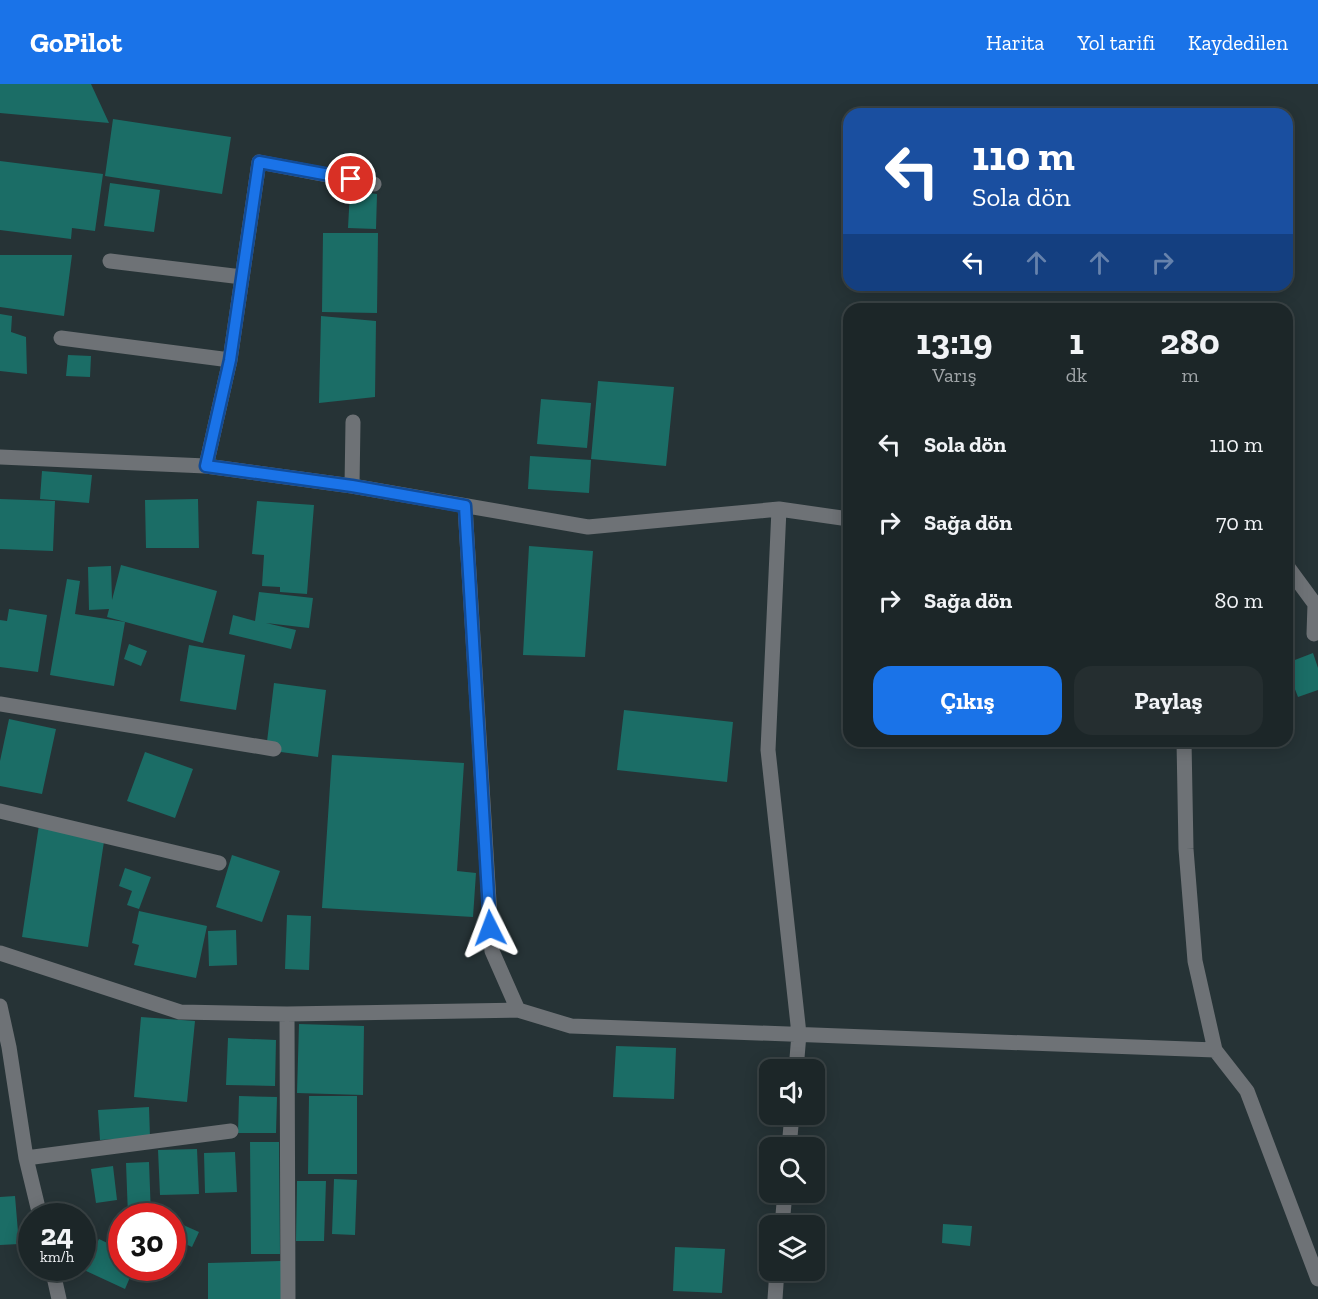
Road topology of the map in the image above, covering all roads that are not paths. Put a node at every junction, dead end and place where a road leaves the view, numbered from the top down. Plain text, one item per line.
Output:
1 (374, 184) dead end
2 (110, 261) dead end
3 (242, 277) junction
4 (61, 338) dead end
5 (230, 360) junction
6 (353, 422) dead end
7 (0, 457) edge
8 (206, 466) junction
9 (352, 486) junction
10 (465, 506) junction
11 (779, 509) junction
12 (843, 518) edge
13 (1293, 574) edge
14 (1314, 634) dead end
15 (0, 704) edge
16 (1184, 747) edge
17 (274, 750) dead end
18 (0, 811) edge
19 (219, 862) dead end
20 (0, 954) edge
21 (0, 1006) edge
22 (518, 1010) junction
23 (287, 1014) junction
24 (799, 1034) junction
25 (1215, 1050) junction
26 (797, 1059) edge
27 (231, 1131) dead end
28 (26, 1158) junction
29 (37, 1203) edge
30 (1318, 1278) edge
31 (55, 1281) edge
32 (776, 1281) edge
33 (59, 1299) edge
34 (288, 1299) edge
35 (775, 1299) edge

1 - 3 street
2 - 3 street
3 - 5 street
4 - 5 street
5 - 8 street
6 - 9 street
7 - 8 street
8 - 9 street
9 - 10 street
10 - 11 street
10 - 22 street
11 - 12 street
11 - 24 street
13 - 14 street
15 - 17 street
16 - 25 street
18 - 19 street
20 - 23 street
21 - 28 street
22 - 23 street
22 - 24 street
23 - 34 street
24 - 25 street
24 - 26 street
25 - 30 street
27 - 28 street
28 - 29 street
31 - 33 street
32 - 35 street

